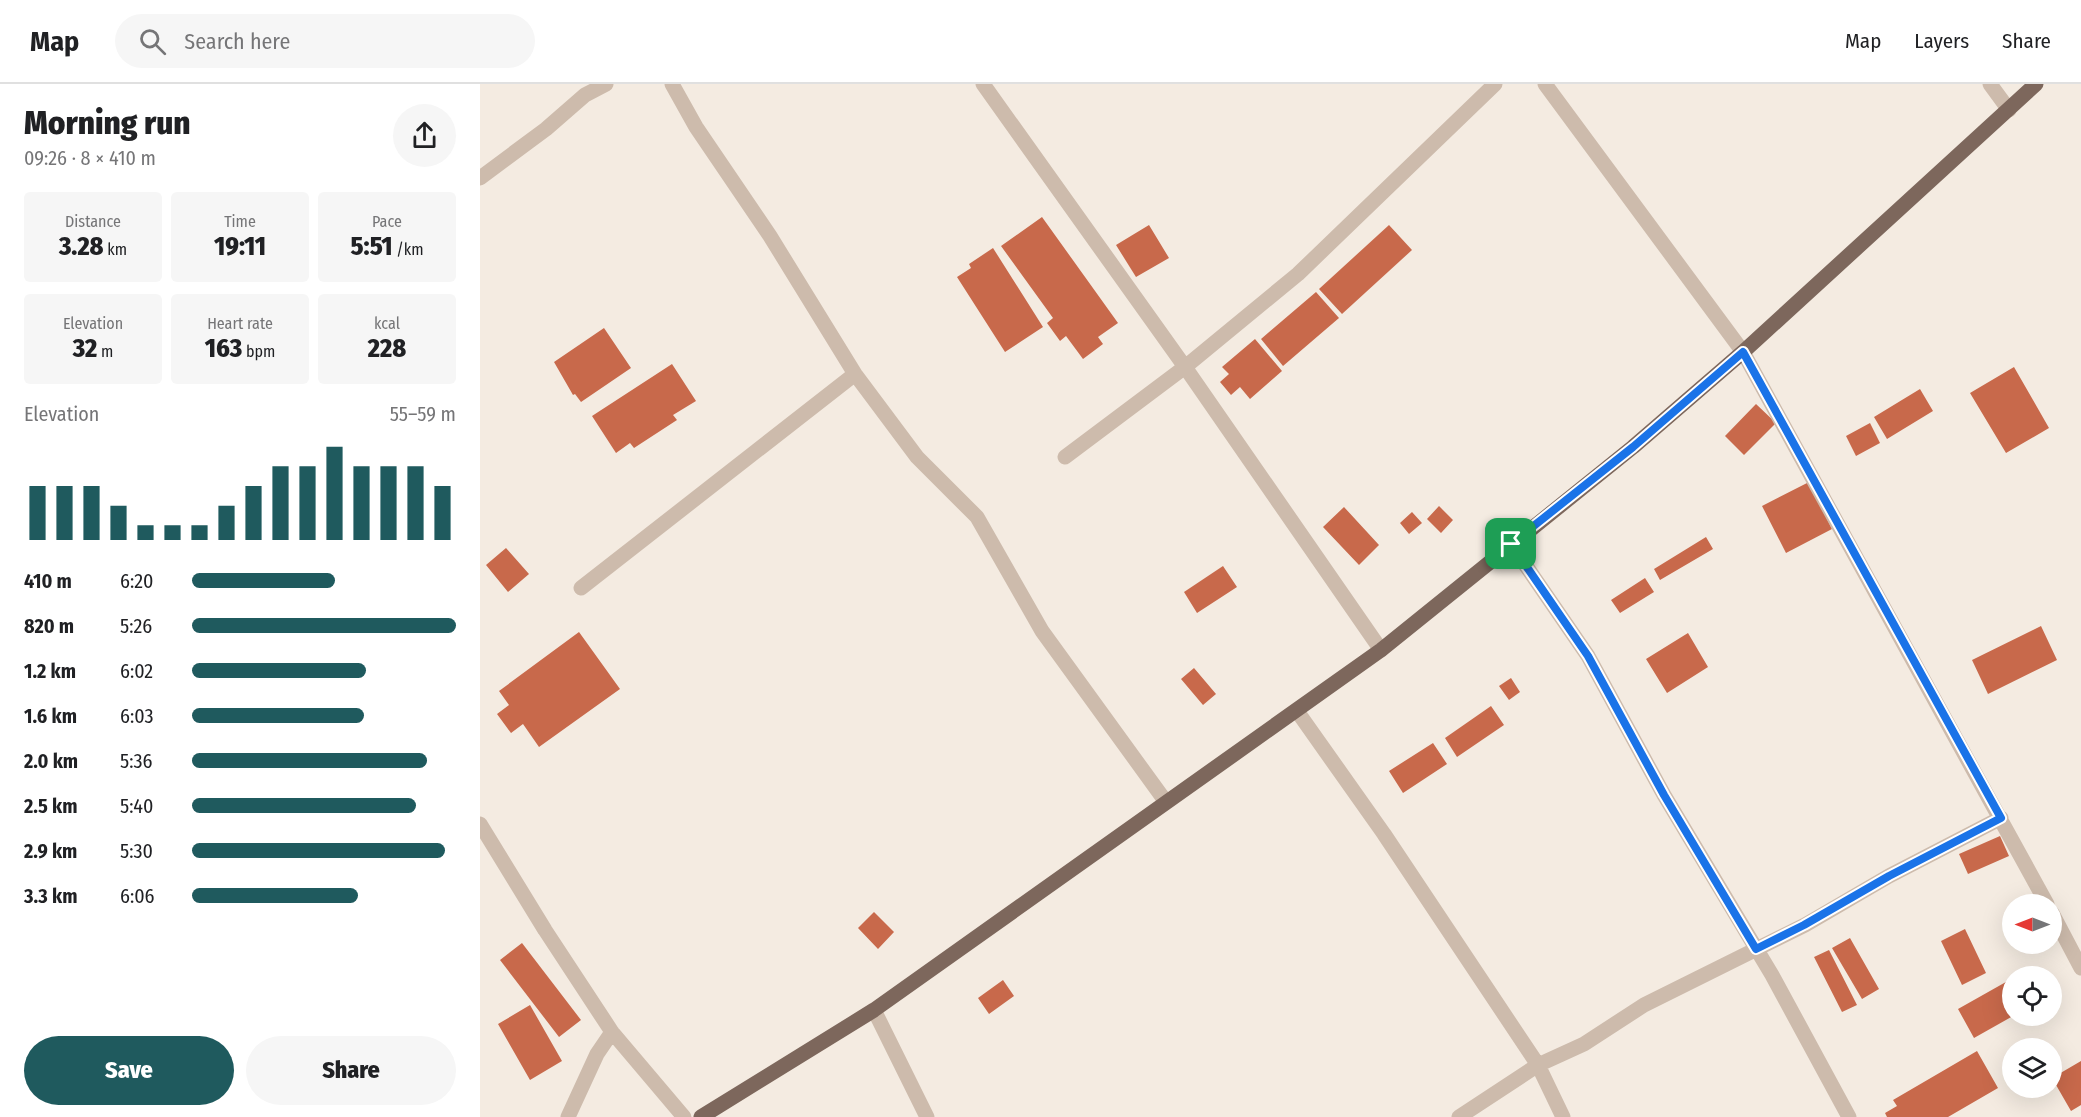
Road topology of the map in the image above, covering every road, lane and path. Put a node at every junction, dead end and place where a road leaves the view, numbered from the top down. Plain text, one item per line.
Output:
1 (606, 84) edge
2 (672, 84) edge
3 (983, 84) edge
4 (1495, 84) edge
5 (1545, 84) edge
6 (1990, 84) edge
7 (2036, 84) edge
8 (2009, 111) junction
9 (480, 178) edge
10 (1743, 352) junction
11 (1185, 367) junction
12 (855, 374) junction
13 (1065, 457) dead end
14 (1511, 544) junction
15 (581, 588) dead end
16 (1381, 650) junction
17 (1297, 711) junction
18 (1166, 802) junction
19 (2001, 818) junction
20 (480, 824) edge
21 (2042, 894) edge
22 (2062, 932) edge
23 (1756, 949) junction
24 (2081, 968) edge
25 (874, 1010) junction
26 (612, 1032) junction
27 (1538, 1065) junction
28 (568, 1117) edge
29 (684, 1117) edge
30 (701, 1117) edge
31 (927, 1117) edge
32 (1459, 1117) edge
33 (1563, 1117) edge
34 (1849, 1117) edge

1 - 9 street
2 - 12 street
3 - 11 street
4 - 11 street
5 - 10 street
6 - 8 street
7 - 8 main road
8 - 10 main road
10 - 14 main road
10 - 19 street
11 - 13 street
11 - 16 street
12 - 15 street
12 - 18 street
14 - 16 main road
14 - 23 street
16 - 17 main road
17 - 18 main road
17 - 27 street
18 - 25 main road
19 - 21 street
19 - 23 street
20 - 26 street
22 - 24 street
23 - 27 street
23 - 34 street
25 - 30 main road
25 - 31 street
26 - 28 street
26 - 29 street
27 - 32 street
27 - 33 street

